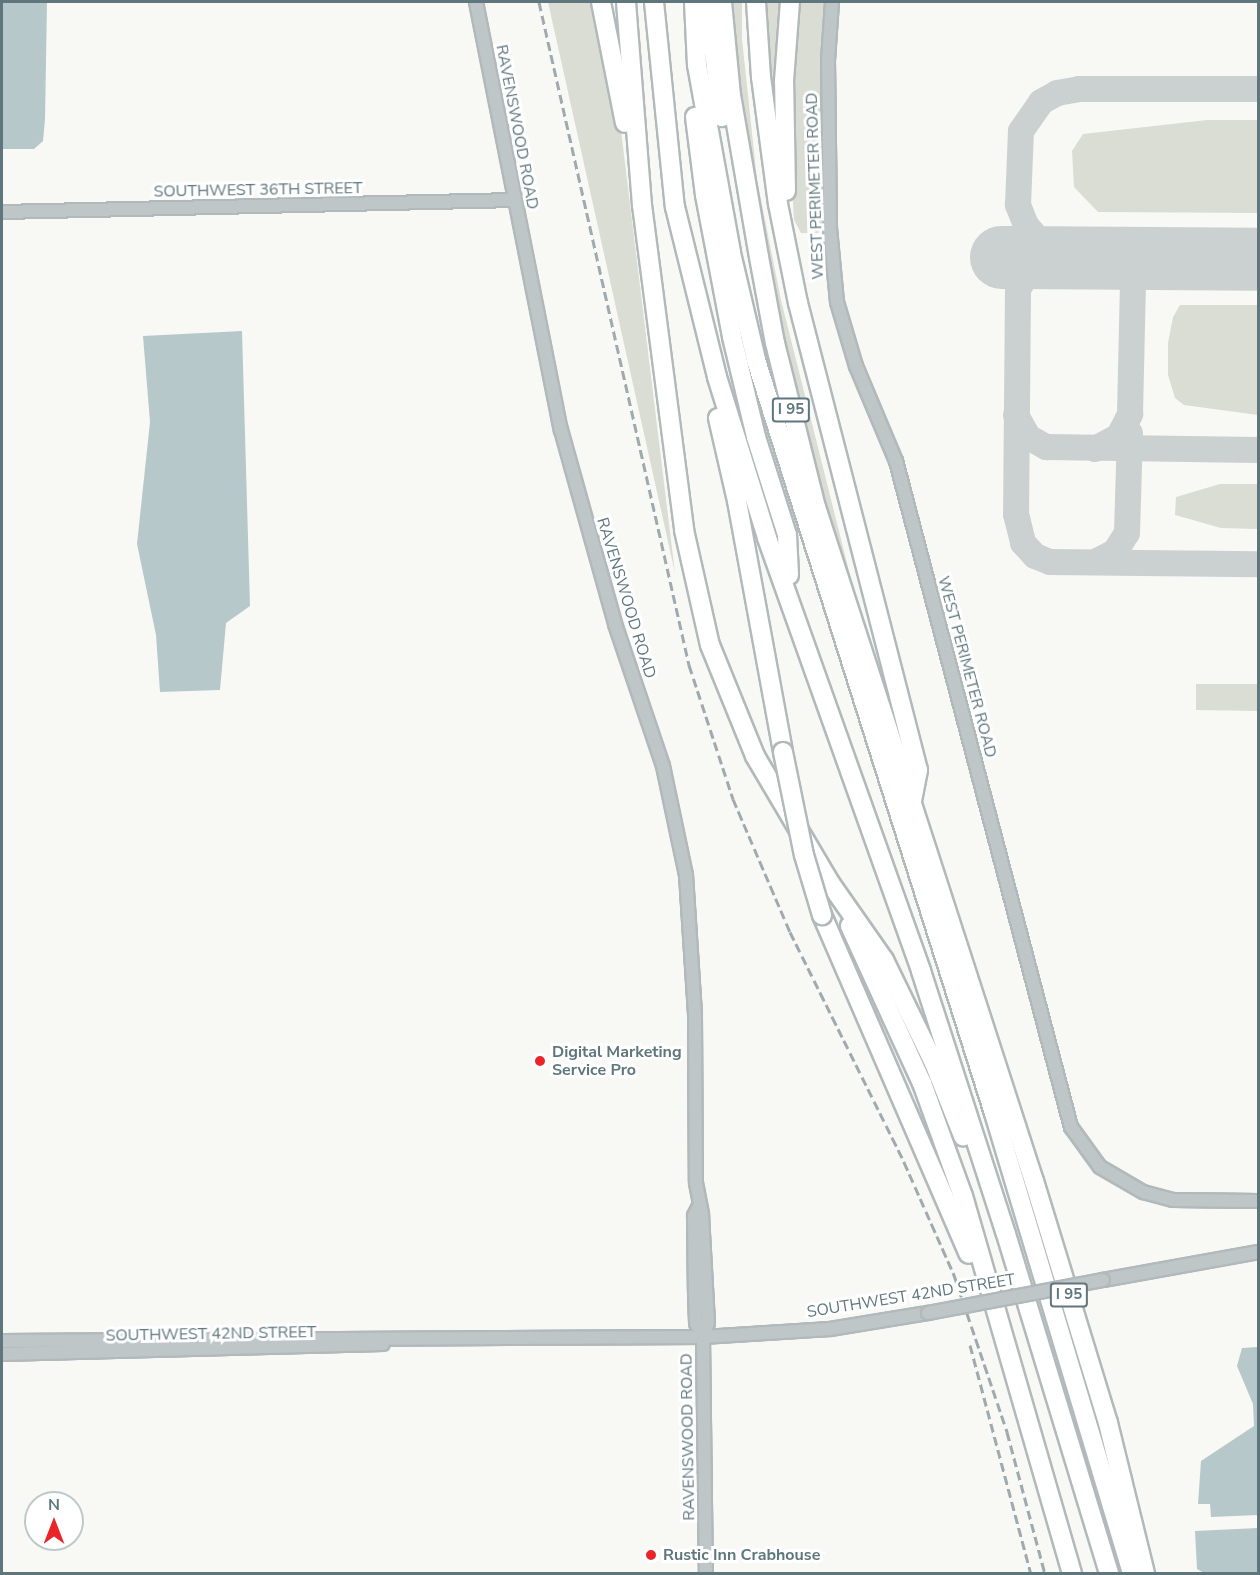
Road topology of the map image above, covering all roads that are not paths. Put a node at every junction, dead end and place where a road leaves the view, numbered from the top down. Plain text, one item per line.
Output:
1 (476, 2) edge
2 (601, 2) edge
3 (626, 2) edge
4 (654, 2) edge
5 (664, 2) edge
6 (682, 2) edge
7 (694, 2) edge
8 (708, 2) edge
9 (722, 2) edge
10 (756, 2) edge
11 (790, 2) edge
12 (832, 2) edge
13 (515, 200) junction
14 (642, 205) junction
15 (2, 212) edge
16 (798, 303) junction
17 (700, 313) junction
18 (794, 487) junction
19 (789, 575) junction
20 (912, 806) junction
21 (830, 883) junction
22 (1258, 1201) edge
23 (1006, 1234) junction
24 (1258, 1252) edge
25 (1001, 1335) junction
26 (703, 1337) junction
27 (420, 1340) junction
28 (2, 1341) edge
29 (2, 1354) edge
30 (706, 1574) edge
31 (1072, 1574) edge
32 (1109, 1574) edge
33 (1119, 1574) edge
34 (1132, 1574) edge
35 (1145, 1574) edge

1 - 13 street, RAVENSWOOD ROAD
2 - 14 highway
3 - 14 highway
4 - 17 highway, I 95
5 - 19 highway
6 - 19 highway
7 - 18 highway
8 - 18 highway
9 - 20 highway, I 95
10 - 16 highway
11 - 16 highway
12 - 22 street, WEST PERIMETER ROAD
13 - 15 street, SOUTHWEST 36TH STREET
13 - 26 street, RAVENSWOOD ROAD
14 - 21 highway
16 - 20 highway
17 - 23 highway, I 95
17 - 25 highway, bridge
18 - 34 highway
19 - 33 highway
20 - 35 highway, I 95
21 - 23 highway
21 - 25 highway
23 - 32 highway, I 95
24 - 26 street, SOUTHWEST 42ND STREET, bridge
25 - 31 highway
26 - 27 street, SOUTHWEST 42ND STREET
26 - 30 street, RAVENSWOOD ROAD
27 - 28 street, SOUTHWEST 42ND STREET
27 - 29 street, SOUTHWEST 42ND STREET

